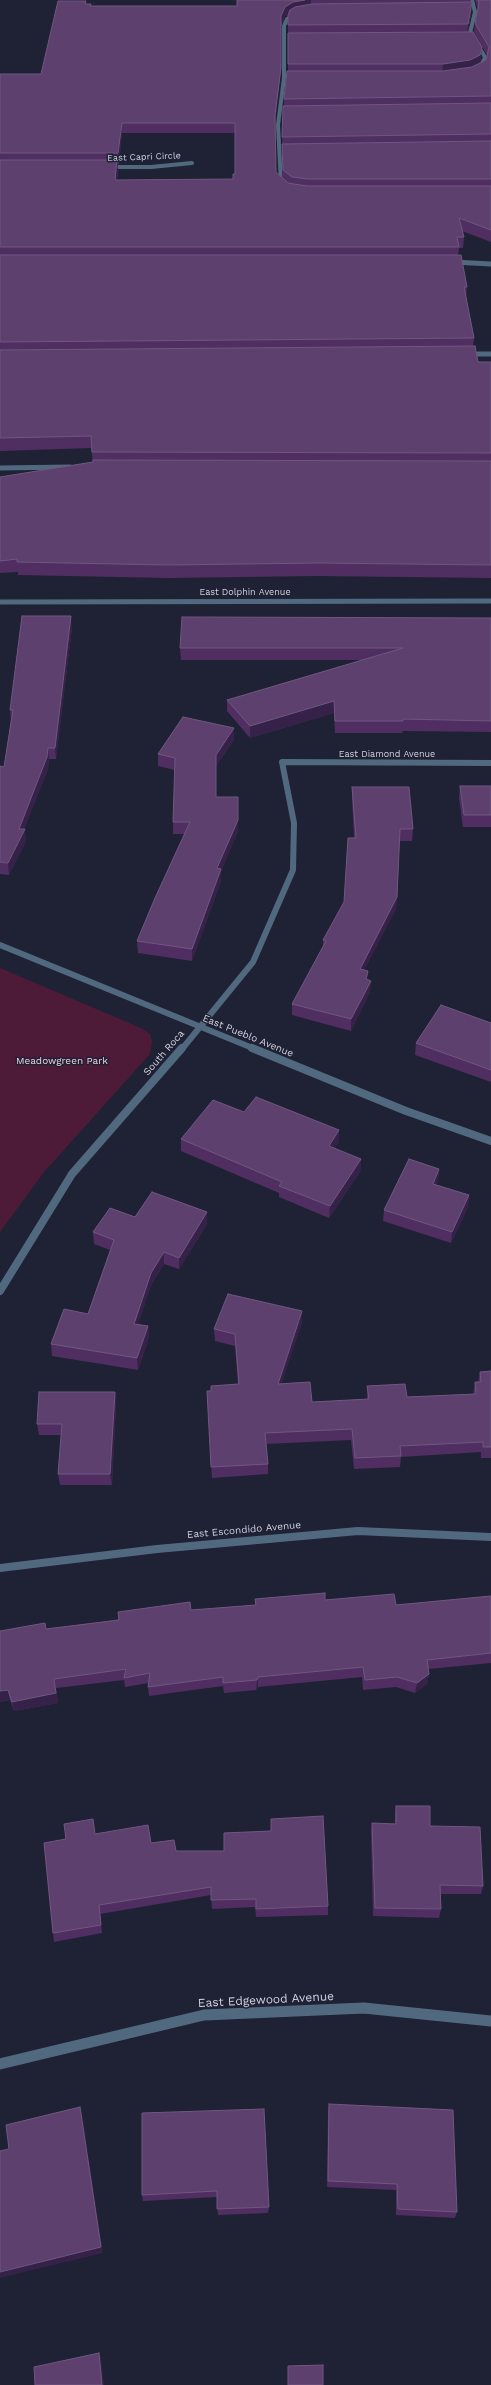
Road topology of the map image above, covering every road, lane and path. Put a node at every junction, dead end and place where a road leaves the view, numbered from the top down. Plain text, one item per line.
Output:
1 (472, 0) edge
2 (466, 10) edge
3 (474, 10) junction
4 (300, 14) edge
5 (465, 39) edge
6 (473, 39) junction
7 (284, 40) junction
8 (292, 40) edge
9 (476, 71) edge
10 (284, 78) junction
11 (292, 78) edge
12 (279, 113) junction
13 (286, 113) edge
14 (278, 151) junction
15 (286, 151) edge
16 (192, 163) dead end
17 (102, 167) edge
18 (284, 187) edge
19 (450, 262) edge
20 (491, 264) edge
21 (460, 354) edge
22 (491, 354) edge
23 (0, 468) edge
24 (75, 468) edge
25 (491, 601) edge
26 (0, 602) edge
27 (282, 762) joint
28 (491, 763) edge
29 (0, 945) edge
30 (200, 1028) junction
31 (491, 1141) edge
32 (0, 1291) edge
33 (491, 1536) edge
34 (0, 1568) edge
35 (491, 2020) edge
36 (0, 2064) edge

1 - 3 street
2 - 3 street
3 - 6 street
4 - 7 street
5 - 6 street
6 - 9 street
7 - 8 street
7 - 10 street
10 - 11 street
10 - 12 street
12 - 13 street
12 - 14 street
14 - 15 street
14 - 18 street
16 - 17 street, East Capri Circle
19 - 20 street
21 - 22 street
23 - 24 street
25 - 26 street, East Dolphin Avenue
27 - 28 street, East Diamond Avenue
27 - 30 street, South Roca
29 - 30 street, East Pueblo Avenue
30 - 31 street, East Pueblo Avenue
30 - 32 street, South Roca
33 - 34 street, East Escondido Avenue
35 - 36 street, East Edgewood Avenue

